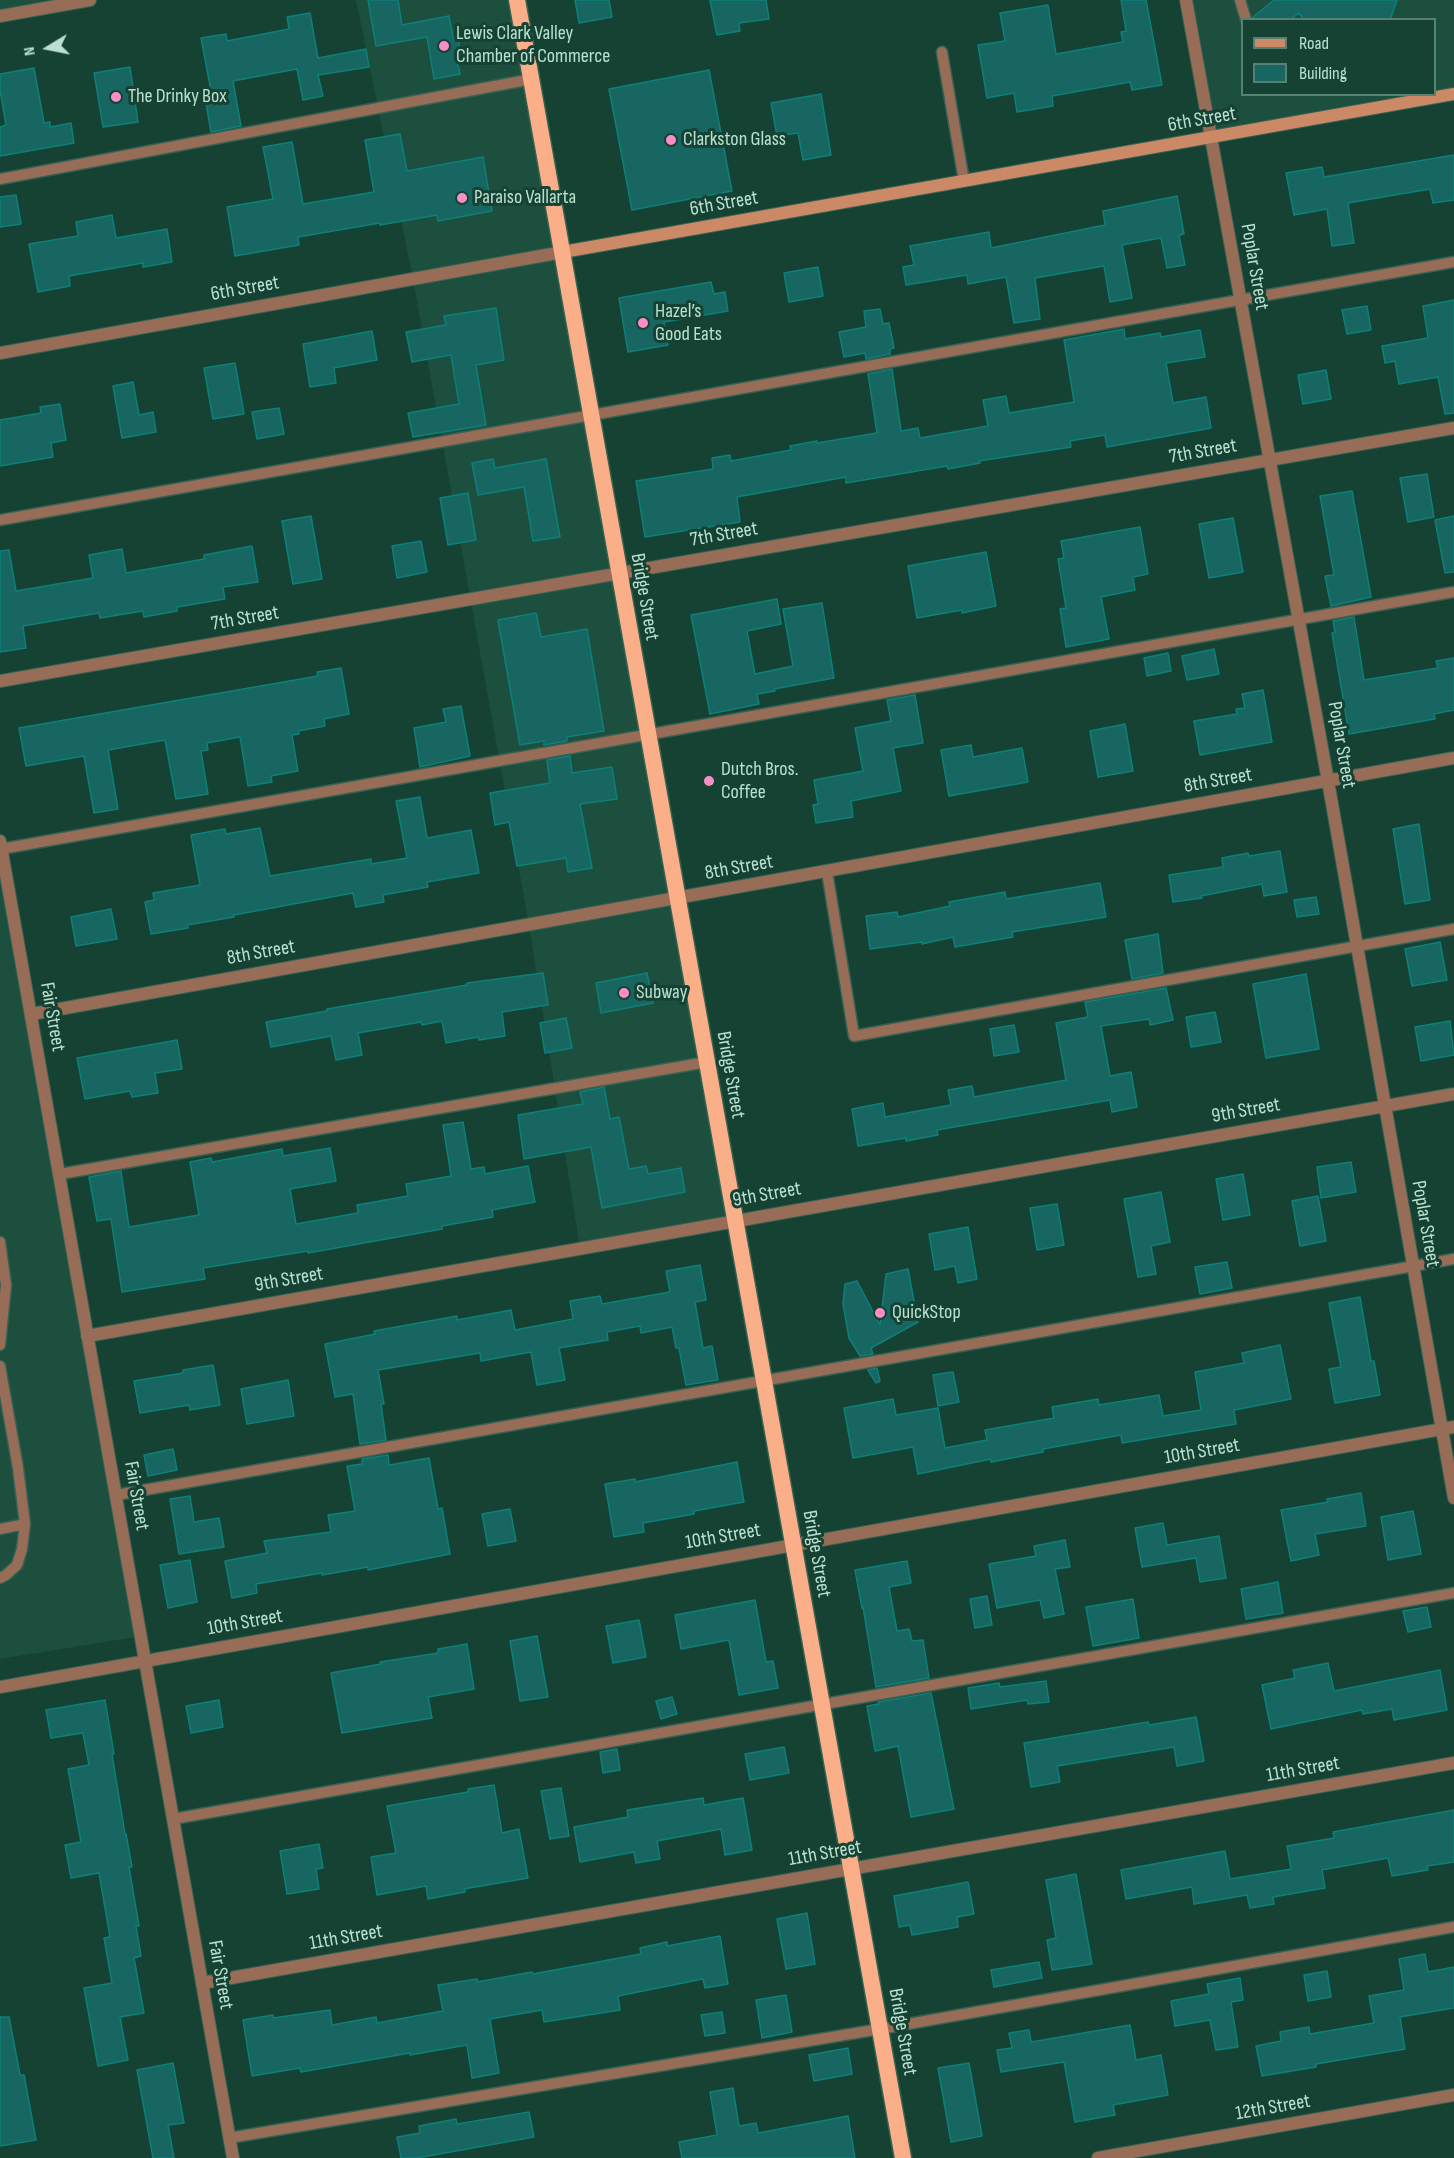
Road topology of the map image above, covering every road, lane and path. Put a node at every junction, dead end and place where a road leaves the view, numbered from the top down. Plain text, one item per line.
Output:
1 (90, 0) edge
2 (517, 0) edge
3 (1186, 0) edge
4 (1240, 0) edge
5 (0, 16) edge
6 (1245, 18) edge
7 (942, 52) dead end
8 (532, 79) junction
9 (1454, 94) edge
10 (1211, 138) junction
11 (0, 179) edge
12 (964, 182) junction
13 (563, 252) junction
14 (1454, 262) edge
15 (1240, 301) junction
16 (0, 352) edge
17 (591, 415) junction
18 (1454, 428) edge
19 (1268, 461) junction
20 (0, 520) edge
21 (618, 573) junction
22 (1454, 592) edge
23 (1298, 619) junction
24 (0, 681) edge
25 (648, 735) junction
26 (1454, 758) edge
27 (1328, 781) junction
28 (1, 845) edge
29 (827, 872) junction
30 (678, 899) junction
31 (1454, 929) edge
32 (1356, 946) junction
33 (32, 1014) junction
34 (707, 1062) junction
35 (1454, 1094) edge
36 (1384, 1107) junction
37 (60, 1174) junction
38 (735, 1220) junction
39 (0, 1242) edge
40 (1454, 1259) edge
41 (1413, 1266) junction
42 (87, 1336) junction
43 (0, 1345) edge
44 (0, 1366) edge
45 (764, 1381) junction
46 (1448, 1428) edge
47 (116, 1495) junction
48 (1454, 1498) edge
49 (25, 1524) junction
50 (0, 1529) edge
51 (792, 1544) junction
52 (0, 1578) edge
53 (1454, 1593) edge
54 (145, 1661) junction
55 (0, 1687) edge
56 (822, 1704) junction
57 (1454, 1763) edge
58 (173, 1819) junction
59 (851, 1869) junction
60 (1454, 1927) edge
61 (202, 1983) junction
62 (880, 2029) junction
63 (1454, 2096) edge
64 (229, 2138) junction
65 (232, 2158) edge
66 (903, 2158) edge
67 (1098, 2158) edge

1 - 5 street
2 - 8 highway, Bridge Street
3 - 10 street, Poplar Street
4 - 6 lane
7 - 12 lane
8 - 11 lane
8 - 13 highway, Bridge Street
9 - 10 main road, 6th Street
10 - 12 main road, 6th Street
10 - 15 street, Poplar Street
12 - 13 main road, 6th Street
13 - 16 street, 6th Street
13 - 17 highway, Bridge Street
14 - 15 lane
15 - 17 lane
15 - 19 street, Poplar Street
17 - 20 lane
17 - 21 highway, Bridge Street
18 - 19 street, 7th Street
19 - 21 street, 7th Street
19 - 23 street, Poplar Street
21 - 24 street, 7th Street
21 - 25 highway, Bridge Street
22 - 23 lane
23 - 25 lane
23 - 27 street, Poplar Street
25 - 28 lane
25 - 30 highway, Bridge Street
26 - 27 street, 8th Street
27 - 29 street, 8th Street
27 - 32 street, Poplar Street
28 - 33 street, Fair Street
29 - 30 street, 8th Street
29 - 32 lane
30 - 33 street, 8th Street
30 - 34 highway, Bridge Street
31 - 32 lane
32 - 36 street, Poplar Street
33 - 37 street, Fair Street
34 - 37 lane
34 - 38 highway, Bridge Street
35 - 36 street, 9th Street
36 - 38 street, 9th Street
36 - 41 street, Poplar Street
37 - 42 street, Fair Street
38 - 42 street, 9th Street
38 - 45 highway, Bridge Street
39 - 43 lane
40 - 41 lane
41 - 45 lane
41 - 46 street, Poplar Street
42 - 47 street, Fair Street
44 - 49 lane
45 - 47 lane
45 - 51 highway, Bridge Street
46 - 48 street, Poplar Street
46 - 51 street, 10th Street
47 - 54 street, Fair Street
49 - 50 lane
49 - 52 lane
51 - 54 street, 10th Street
51 - 56 highway, Bridge Street
53 - 56 lane
54 - 55 street, 10th Street
54 - 58 street, Fair Street
56 - 58 lane
56 - 59 highway, Bridge Street
57 - 59 street, 11th Street
58 - 61 street, Fair Street
59 - 61 street, 11th Street
59 - 62 highway, Bridge Street
60 - 62 lane
61 - 64 street, Fair Street
62 - 64 lane
62 - 66 highway, Bridge Street
63 - 67 street, 12th Street
64 - 65 street, Fair Street

